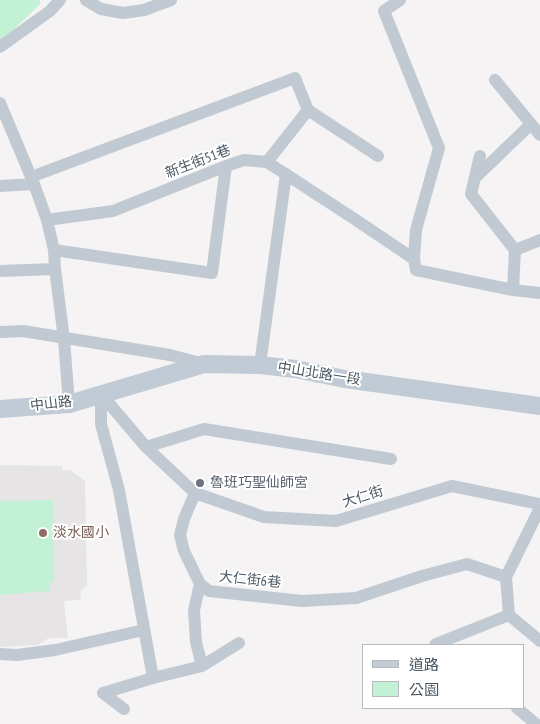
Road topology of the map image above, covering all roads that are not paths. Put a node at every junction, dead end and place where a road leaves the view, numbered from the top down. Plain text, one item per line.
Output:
1 (60, 0) edge
2 (86, 0) edge
3 (171, 0) edge
4 (400, 0) edge
5 (0, 48) edge
6 (495, 80) dead end
7 (0, 103) edge
8 (308, 110) junction
9 (531, 124) junction
10 (540, 135) edge
11 (378, 156) dead end
12 (480, 156) dead end
13 (267, 162) junction
14 (226, 166) junction
15 (286, 174) junction
16 (474, 178) junction
17 (33, 181) junction
18 (0, 186) edge
19 (47, 220) junction
20 (540, 240) edge
21 (54, 250) junction
22 (514, 250) junction
23 (415, 264) junction
24 (55, 269) junction
25 (0, 271) edge
26 (513, 290) junction
27 (540, 293) edge
28 (0, 332) edge
29 (64, 339) junction
30 (204, 364) junction
31 (260, 366) junction
32 (101, 394) junction
33 (69, 404) junction
34 (540, 406) edge
35 (0, 409) edge
36 (146, 447) junction
37 (391, 459) dead end
38 (195, 493) junction
39 (540, 504) edge
40 (540, 508) edge
41 (506, 577) junction
42 (200, 584) junction
43 (509, 615) junction
44 (144, 630) junction
45 (540, 641) edge
46 (239, 643) dead end
47 (436, 644) edge
48 (0, 654) edge
49 (202, 666) junction
50 (152, 678) junction
51 (124, 709) dead end
52 (518, 709) edge
53 (536, 724) edge

1 - 5 street
2 - 3 street
4 - 23 street
6 - 9 street
7 - 17 street
8 - 11 street
8 - 13 street
8 - 17 street
9 - 10 street
9 - 16 street
12 - 16 street
13 - 14 street, 新生街51巷
13 - 15 street, 新生街51巷
14 - 19 street, 新生街51巷
14 - 21 street
15 - 23 street, 新生街51巷
15 - 31 street
16 - 22 street
17 - 18 street
17 - 19 street
19 - 21 street
20 - 22 street
21 - 24 street
22 - 26 street
23 - 26 street
24 - 25 street
24 - 29 street
26 - 27 street
28 - 29 street
29 - 30 street
29 - 33 street
30 - 31 main road, 中山北路一段
30 - 32 main road, 中山北路一段
31 - 34 main road, 中山北路一段
32 - 33 main road, 中山路
32 - 36 street, 大仁街
32 - 44 street
33 - 35 main road, 中山路
36 - 37 street
36 - 38 street, 大仁街
38 - 39 street, 大仁街
38 - 42 street
40 - 41 street
41 - 42 street, 大仁街6巷
41 - 43 street
42 - 49 street, 大仁街6巷
43 - 45 street
43 - 47 street
44 - 48 street
44 - 50 street
46 - 49 street
49 - 50 street
50 - 51 street
52 - 53 street

